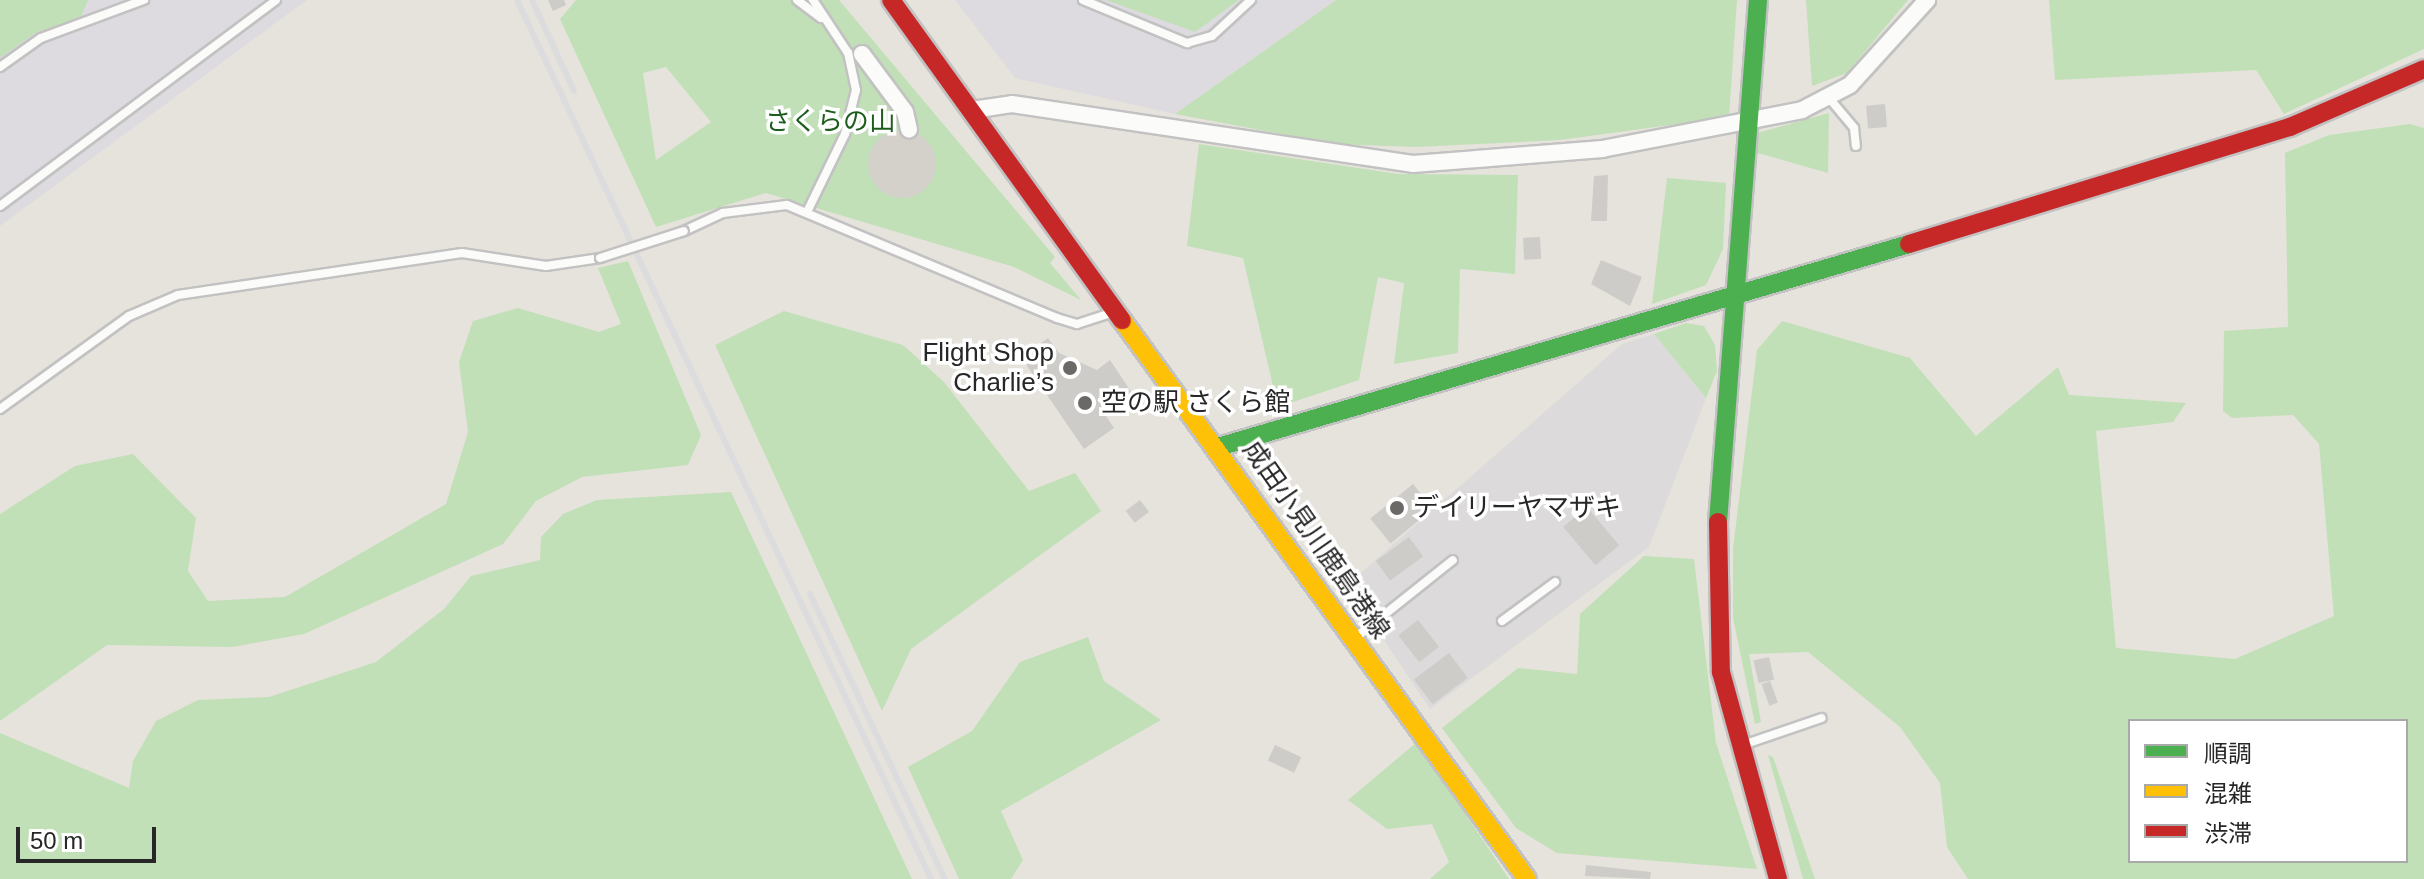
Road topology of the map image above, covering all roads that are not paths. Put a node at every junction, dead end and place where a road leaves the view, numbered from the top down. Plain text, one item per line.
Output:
1 (144, 0) edge
2 (276, 0) edge
3 (797, 0) edge
4 (813, 0) edge
5 (891, 0) edge
6 (1083, 0) edge
7 (1251, 0) edge
8 (1758, 0) edge
9 (1927, 0) edge
10 (120, 4) edge
11 (825, 20) junction
12 (862, 54) dead end
13 (0, 67) edge
14 (2424, 69) edge
15 (1829, 98) junction
16 (972, 110) junction
17 (1743, 126) junction
18 (909, 130) dead end
19 (1856, 146) dead end
20 (0, 206) edge
21 (807, 212) junction
22 (1734, 293) junction
23 (1117, 310) junction
24 (0, 409) edge
25 (1218, 447) junction
26 (1453, 560) dead end
27 (1555, 582) dead end
28 (1502, 621) dead end
29 (1354, 638) junction
30 (1822, 718) dead end
31 (1742, 745) junction
32 (1527, 879) edge
33 (1778, 879) edge

1 - 10 lane
2 - 20 lane
3 - 11 lane
4 - 11 lane
5 - 16 street, 成田小見川鹿島港線
6 - 7 lane
8 - 17 street
9 - 15 street
10 - 13 lane
11 - 21 lane
12 - 18 street
14 - 22 street
15 - 17 street
15 - 19 lane
16 - 17 street
16 - 23 street, 成田小見川鹿島港線
17 - 22 street
21 - 23 lane
21 - 24 lane, bridge
22 - 25 street
22 - 31 street
23 - 25 street, 成田小見川鹿島港線
25 - 29 street, 成田小見川鹿島港線
26 - 29 lane
27 - 28 lane
29 - 32 street, 成田小見川鹿島港線
30 - 31 lane
31 - 33 street

